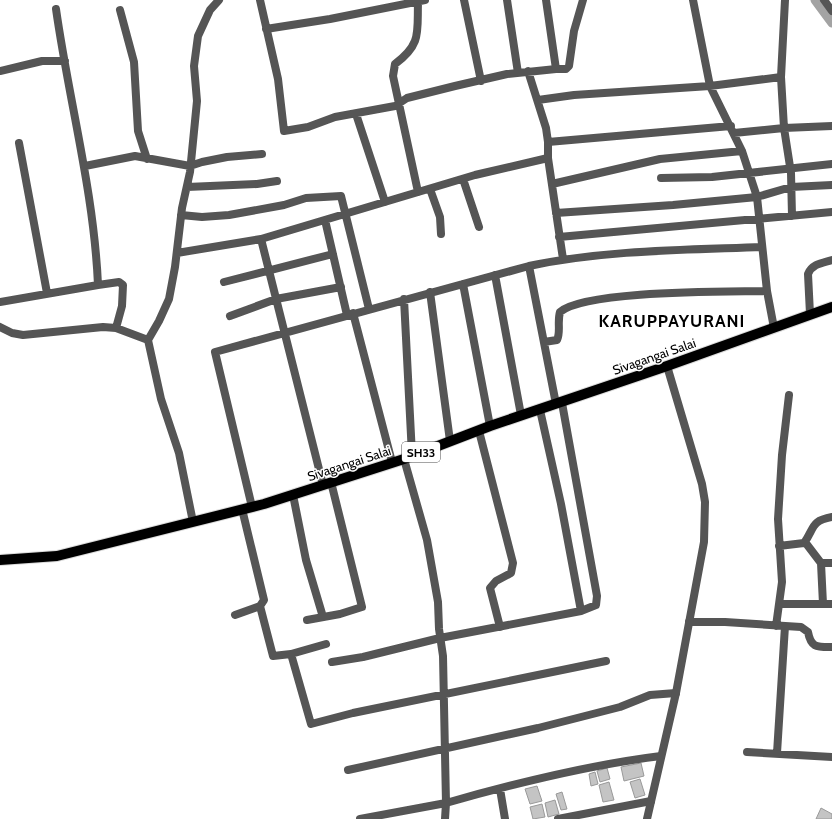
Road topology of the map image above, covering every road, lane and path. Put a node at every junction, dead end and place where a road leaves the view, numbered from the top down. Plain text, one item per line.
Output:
1 (219, 0) edge
2 (260, 0) edge
3 (464, 0) edge
4 (506, 0) edge
5 (546, 0) edge
6 (583, 0) edge
7 (693, 0) edge
8 (785, 0) edge
9 (824, 0) edge
10 (421, 1) edge
11 (408, 2) edge
12 (56, 9) dead end
13 (831, 9) edge
14 (120, 10) dead end
15 (266, 29) junction
16 (65, 61) junction
17 (556, 69) junction
18 (0, 71) edge
19 (528, 71) junction
20 (518, 73) junction
21 (781, 77) junction
22 (481, 81) junction
23 (710, 86) junction
24 (538, 100) junction
25 (398, 104) junction
26 (356, 114) junction
27 (832, 126) edge
28 (784, 128) junction
29 (733, 130) junction
30 (548, 142) junction
31 (19, 143) dead end
32 (742, 151) junction
33 (262, 154) dead end
34 (548, 158) junction
35 (148, 159) junction
36 (832, 164) edge
37 (85, 166) junction
38 (190, 166) junction
39 (790, 168) junction
40 (749, 172) junction
41 (660, 178) dead end
42 (463, 179) junction
43 (277, 181) dead end
44 (552, 184) junction
45 (832, 185) edge
46 (187, 187) junction
47 (791, 187) junction
48 (430, 189) junction
49 (418, 192) junction
50 (757, 197) junction
51 (385, 202) junction
52 (832, 212) edge
53 (556, 213) junction
54 (346, 214) junction
55 (182, 215) junction
56 (792, 216) junction
57 (761, 219) junction
58 (325, 220) junction
59 (479, 227) dead end
60 (441, 234) dead end
61 (559, 237) junction
62 (261, 239) junction
63 (762, 247) junction
64 (176, 254) junction
65 (333, 254) junction
66 (563, 259) junction
67 (832, 260) edge
68 (529, 266) junction
69 (269, 270) junction
70 (495, 275) junction
71 (224, 282) dead end
72 (463, 284) junction
73 (98, 285) junction
74 (341, 287) junction
75 (767, 291) junction
76 (430, 292) junction
77 (47, 293) junction
78 (276, 299) junction
79 (404, 299) junction
80 (0, 302) edge
81 (832, 307) edge
82 (369, 309) junction
83 (350, 314) junction
84 (810, 314) junction
85 (230, 316) dead end
86 (0, 327) edge
87 (116, 328) junction
88 (774, 328) junction
89 (284, 332) junction
90 (148, 340) junction
91 (544, 342) junction
92 (667, 366) junction
93 (789, 395) dead end
94 (559, 403) junction
95 (540, 410) junction
96 (521, 416) junction
97 (490, 426) junction
98 (479, 431) junction
99 (450, 441) junction
100 (408, 457) junction
101 (392, 462) junction
102 (327, 484) junction
103 (293, 495) junction
104 (252, 507) junction
105 (242, 509) junction
106 (832, 518) edge
107 (193, 522) junction
108 (805, 542) junction
109 (779, 546) junction
110 (0, 560) edge
111 (832, 562) edge
112 (821, 563) junction
113 (779, 604) junction
114 (823, 604) junction
115 (832, 604) edge
116 (260, 606) junction
117 (581, 610) junction
118 (236, 615) dead end
119 (323, 617) junction
120 (307, 620) dead end
121 (689, 622) junction
122 (776, 626) junction
123 (785, 626) junction
124 (500, 627) junction
125 (440, 638) junction
126 (326, 644) dead end
127 (832, 647) edge
128 (291, 654) junction
129 (606, 661) dead end
130 (332, 662) dead end
131 (676, 693) junction
132 (443, 695) junction
133 (446, 748) junction
134 (747, 752) dead end
135 (777, 753) junction
136 (661, 756) junction
137 (832, 757) edge
138 (348, 770) dead end
139 (500, 789) junction
140 (651, 800) junction
141 (446, 803) junction
142 (360, 819) edge
143 (445, 819) edge
144 (505, 819) edge
145 (558, 819) edge
146 (647, 819) edge

1 - 38 street
2 - 15 street
3 - 22 street
4 - 20 street
5 - 17 street
6 - 17 street
7 - 23 street
8 - 21 street
9 - 13 street
10 - 11 street
10 - 25 street
11 - 15 street
12 - 16 street
14 - 35 street
15 - 26 street
16 - 18 street
16 - 37 street
17 - 19 street
19 - 20 street
19 - 24 street
20 - 22 street
21 - 23 street
21 - 28 street
22 - 25 street
23 - 24 street
23 - 29 street
24 - 30 street
25 - 26 street
25 - 49 street
26 - 51 street
27 - 28 street
28 - 29 street
28 - 39 street
29 - 30 street
29 - 32 street
30 - 34 street
31 - 77 street
32 - 40 street
32 - 44 street
33 - 38 street
34 - 42 street
34 - 44 street
35 - 37 street
35 - 38 street
36 - 39 street
37 - 73 street
38 - 46 street
39 - 40 street
39 - 47 street
40 - 41 street
40 - 50 street
42 - 48 street
42 - 59 street
43 - 46 street
44 - 53 street
45 - 47 street
46 - 55 street
47 - 50 street
47 - 56 street
48 - 49 street
48 - 60 street
49 - 51 street
50 - 53 street
50 - 57 street
51 - 54 street
52 - 56 street
53 - 61 street
54 - 55 street
54 - 58 street
54 - 82 street
55 - 64 street
56 - 57 street
57 - 61 street
57 - 63 street
58 - 62 street
58 - 65 street
61 - 66 street
62 - 64 street
62 - 69 street
63 - 66 street
63 - 75 street
64 - 90 street
65 - 69 street
65 - 74 street
66 - 68 street
67 - 84 street
68 - 70 street
68 - 91 street
69 - 71 street
69 - 78 street
70 - 72 street
70 - 96 street
72 - 76 street
72 - 97 street
73 - 77 street
73 - 87 street
74 - 78 street
74 - 83 street
75 - 88 street
75 - 91 street
76 - 79 street
76 - 99 street
77 - 80 street
78 - 85 street
78 - 89 street
79 - 82 street
79 - 100 street
81 - 84 main road, Sivagangai Salai / SH33
82 - 83 street
83 - 89 street
83 - 101 street
84 - 88 main road, Sivagangai Salai / SH33
86 - 87 street
87 - 90 street
88 - 92 main road, Sivagangai Salai / SH33
89 - 102 street
89 - 104 street
90 - 107 street
91 - 94 street
92 - 94 main road, Sivagangai Salai / SH33
92 - 121 street
93 - 109 street
94 - 95 main road, Sivagangai Salai / SH33
94 - 117 street
95 - 96 main road, Sivagangai Salai / SH33
95 - 117 street
96 - 97 main road, Sivagangai Salai / SH33
97 - 98 main road, Sivagangai Salai / SH33
98 - 99 main road, Sivagangai Salai / SH33
98 - 124 street
99 - 100 main road, Sivagangai Salai / SH33
100 - 101 main road, Sivagangai Salai / SH33
100 - 125 street
101 - 102 main road, Sivagangai Salai / SH33
102 - 103 main road, Sivagangai Salai / SH33
102 - 119 street
103 - 104 main road, Sivagangai Salai / SH33
103 - 119 street
104 - 105 main road, Sivagangai Salai / SH33
105 - 107 main road, Sivagangai Salai / SH33
105 - 116 street
106 - 108 street
107 - 110 main road, Sivagangai Salai / SH33
108 - 109 street
108 - 112 street
109 - 113 street
111 - 112 street
112 - 114 street
113 - 114 street
113 - 122 street
114 - 115 street
116 - 118 street
116 - 128 street
117 - 124 street
119 - 120 street
121 - 122 street
121 - 131 street
122 - 123 street
123 - 127 street
123 - 135 street
124 - 125 street
125 - 130 street
125 - 132 street
126 - 128 street
128 - 132 street
129 - 132 street
131 - 133 street
131 - 136 street
132 - 133 street
133 - 138 street
133 - 141 street
134 - 135 street
135 - 137 street
136 - 139 street
136 - 140 street
139 - 141 street
139 - 144 street
140 - 145 street
140 - 146 street
141 - 142 street
141 - 143 street

